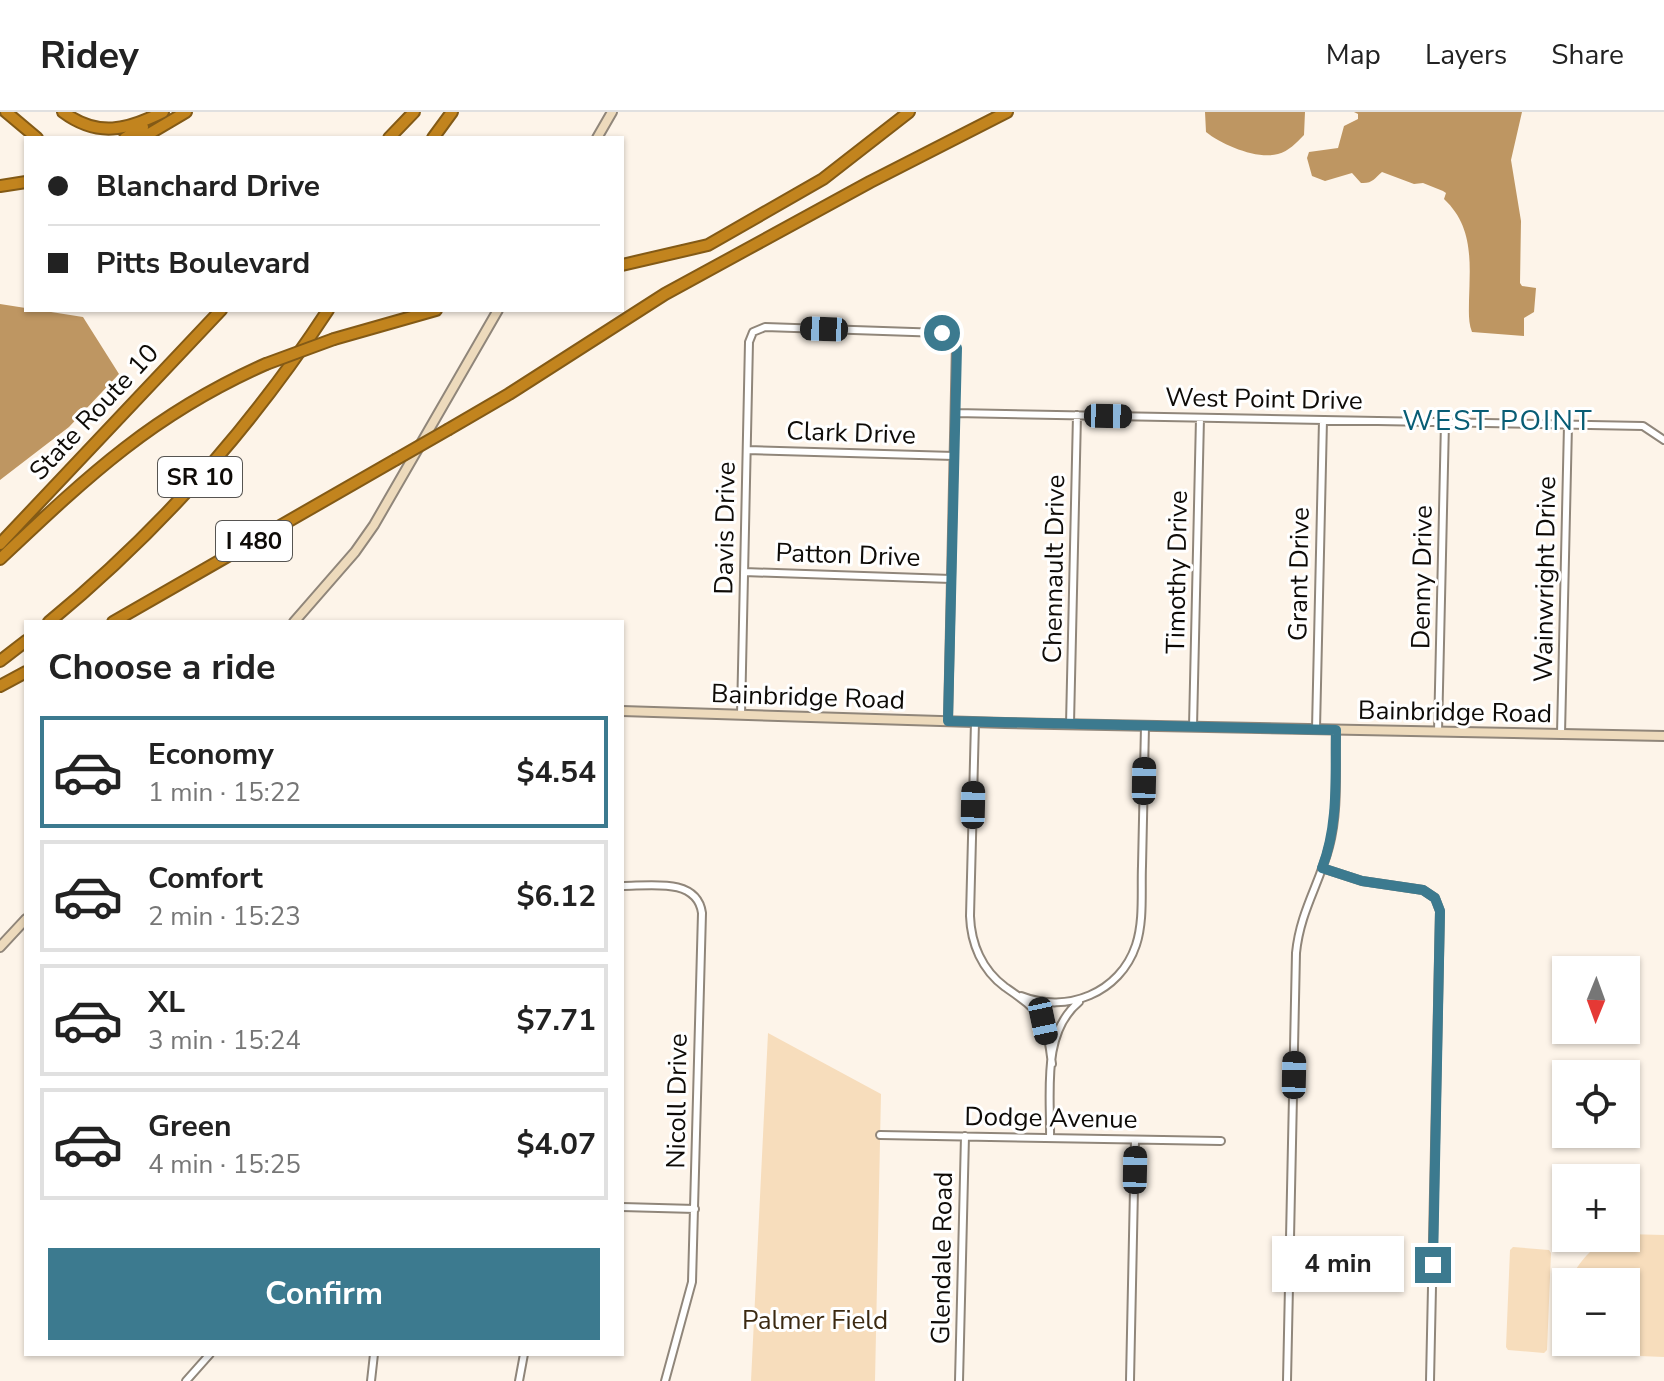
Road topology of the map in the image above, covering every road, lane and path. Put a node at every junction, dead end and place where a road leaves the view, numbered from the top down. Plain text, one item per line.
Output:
1 (6, 112) edge
2 (63, 112) edge
3 (164, 112) edge
4 (186, 112) edge
5 (414, 112) edge
6 (452, 112) edge
7 (612, 112) edge
8 (909, 112) edge
9 (1007, 112) edge
10 (0, 114) edge
11 (24, 136) edge
12 (35, 136) edge
13 (128, 136) edge
14 (145, 136) edge
15 (391, 136) edge
16 (434, 136) edge
17 (598, 136) edge
18 (24, 182) edge
19 (0, 186) edge
20 (624, 265) edge
21 (219, 312) edge
22 (327, 312) edge
23 (429, 312) edge
24 (497, 312) edge
25 (955, 413) junction
26 (1077, 415) junction
27 (1200, 418) junction
28 (1323, 420) junction
29 (1445, 422) junction
30 (1568, 425) junction
31 (1664, 440) edge
32 (747, 450) junction
33 (954, 456) junction
34 (0, 544) edge
35 (0, 559) edge
36 (744, 572) junction
37 (951, 579) junction
38 (51, 620) edge
39 (116, 620) edge
40 (296, 620) edge
41 (24, 643) edge
42 (0, 661) edge
43 (24, 673) edge
44 (0, 686) edge
45 (624, 711) edge
46 (741, 715) junction
47 (948, 721) junction
48 (975, 722) junction
49 (1070, 724) junction
50 (1145, 726) junction
51 (1193, 727) junction
52 (1316, 729) junction
53 (1336, 730) junction
54 (1438, 732) junction
55 (1561, 734) junction
56 (1664, 736) edge
57 (1322, 868) junction
58 (624, 886) edge
59 (24, 921) edge
60 (0, 947) edge
61 (1018, 995) junction
62 (1082, 999) junction
63 (1052, 1064) junction
64 (880, 1135) dead end
65 (965, 1136) junction
66 (1050, 1138) junction
67 (1135, 1140) junction
68 (1221, 1141) dead end
69 (624, 1207) edge
70 (695, 1209) junction
71 (208, 1356) edge
72 (374, 1356) edge
73 (524, 1356) edge
74 (186, 1381) edge
75 (371, 1381) edge
76 (519, 1381) edge
77 (665, 1381) edge
78 (959, 1381) edge
79 (1130, 1381) edge
80 (1287, 1381) edge
81 (1430, 1381) edge

1 - 12 highway
2 - 3 highway
3 - 13 highway
4 - 14 highway
5 - 15 highway
6 - 16 highway
7 - 17 street
8 - 20 highway
9 - 39 highway, I 480, bridge
10 - 11 highway
18 - 19 highway
21 - 34 highway, State Route 10
22 - 38 highway, SR 10
23 - 35 highway, bridge
24 - 40 street
25 - 26 street, West Point Drive
25 - 32 street, Davis Drive
25 - 33 street
26 - 27 street, West Point Drive
26 - 49 street, Chennault Drive
27 - 28 street, West Point Drive
27 - 51 street, Timothy Drive
28 - 29 street, West Point Drive
28 - 52 street, Grant Drive
29 - 30 street, West Point Drive
29 - 54 street, Denny Drive
30 - 31 street, West Point Drive
30 - 55 street, Wainwright Drive
32 - 33 street, Clark Drive
32 - 36 street, Davis Drive
33 - 37 street
36 - 37 street, Patton Drive
36 - 46 street, Davis Drive
37 - 47 street
41 - 42 highway
43 - 44 highway
45 - 46 street, Bainbridge Road
46 - 47 street, Bainbridge Road
47 - 48 street, Bainbridge Road
48 - 49 street, Bainbridge Road
48 - 61 street
49 - 50 street, Bainbridge Road
50 - 51 street, Bainbridge Road
50 - 62 street
51 - 52 street, Bainbridge Road
52 - 53 street, Bainbridge Road
53 - 54 street, Bainbridge Road
53 - 57 street
54 - 55 street, Bainbridge Road
55 - 56 street, Bainbridge Road
57 - 80 street
57 - 81 street
58 - 70 street, Nicoll Drive
59 - 60 street
61 - 62 street
61 - 63 street
62 - 63 street
63 - 66 street
64 - 65 street, Dodge Avenue
65 - 66 street, Dodge Avenue
65 - 78 street, Glendale Road
66 - 67 street, Dodge Avenue
67 - 68 street, Dodge Avenue
67 - 79 street
69 - 70 street
70 - 77 street, Nicoll Drive
71 - 74 street
72 - 75 street
73 - 76 street

